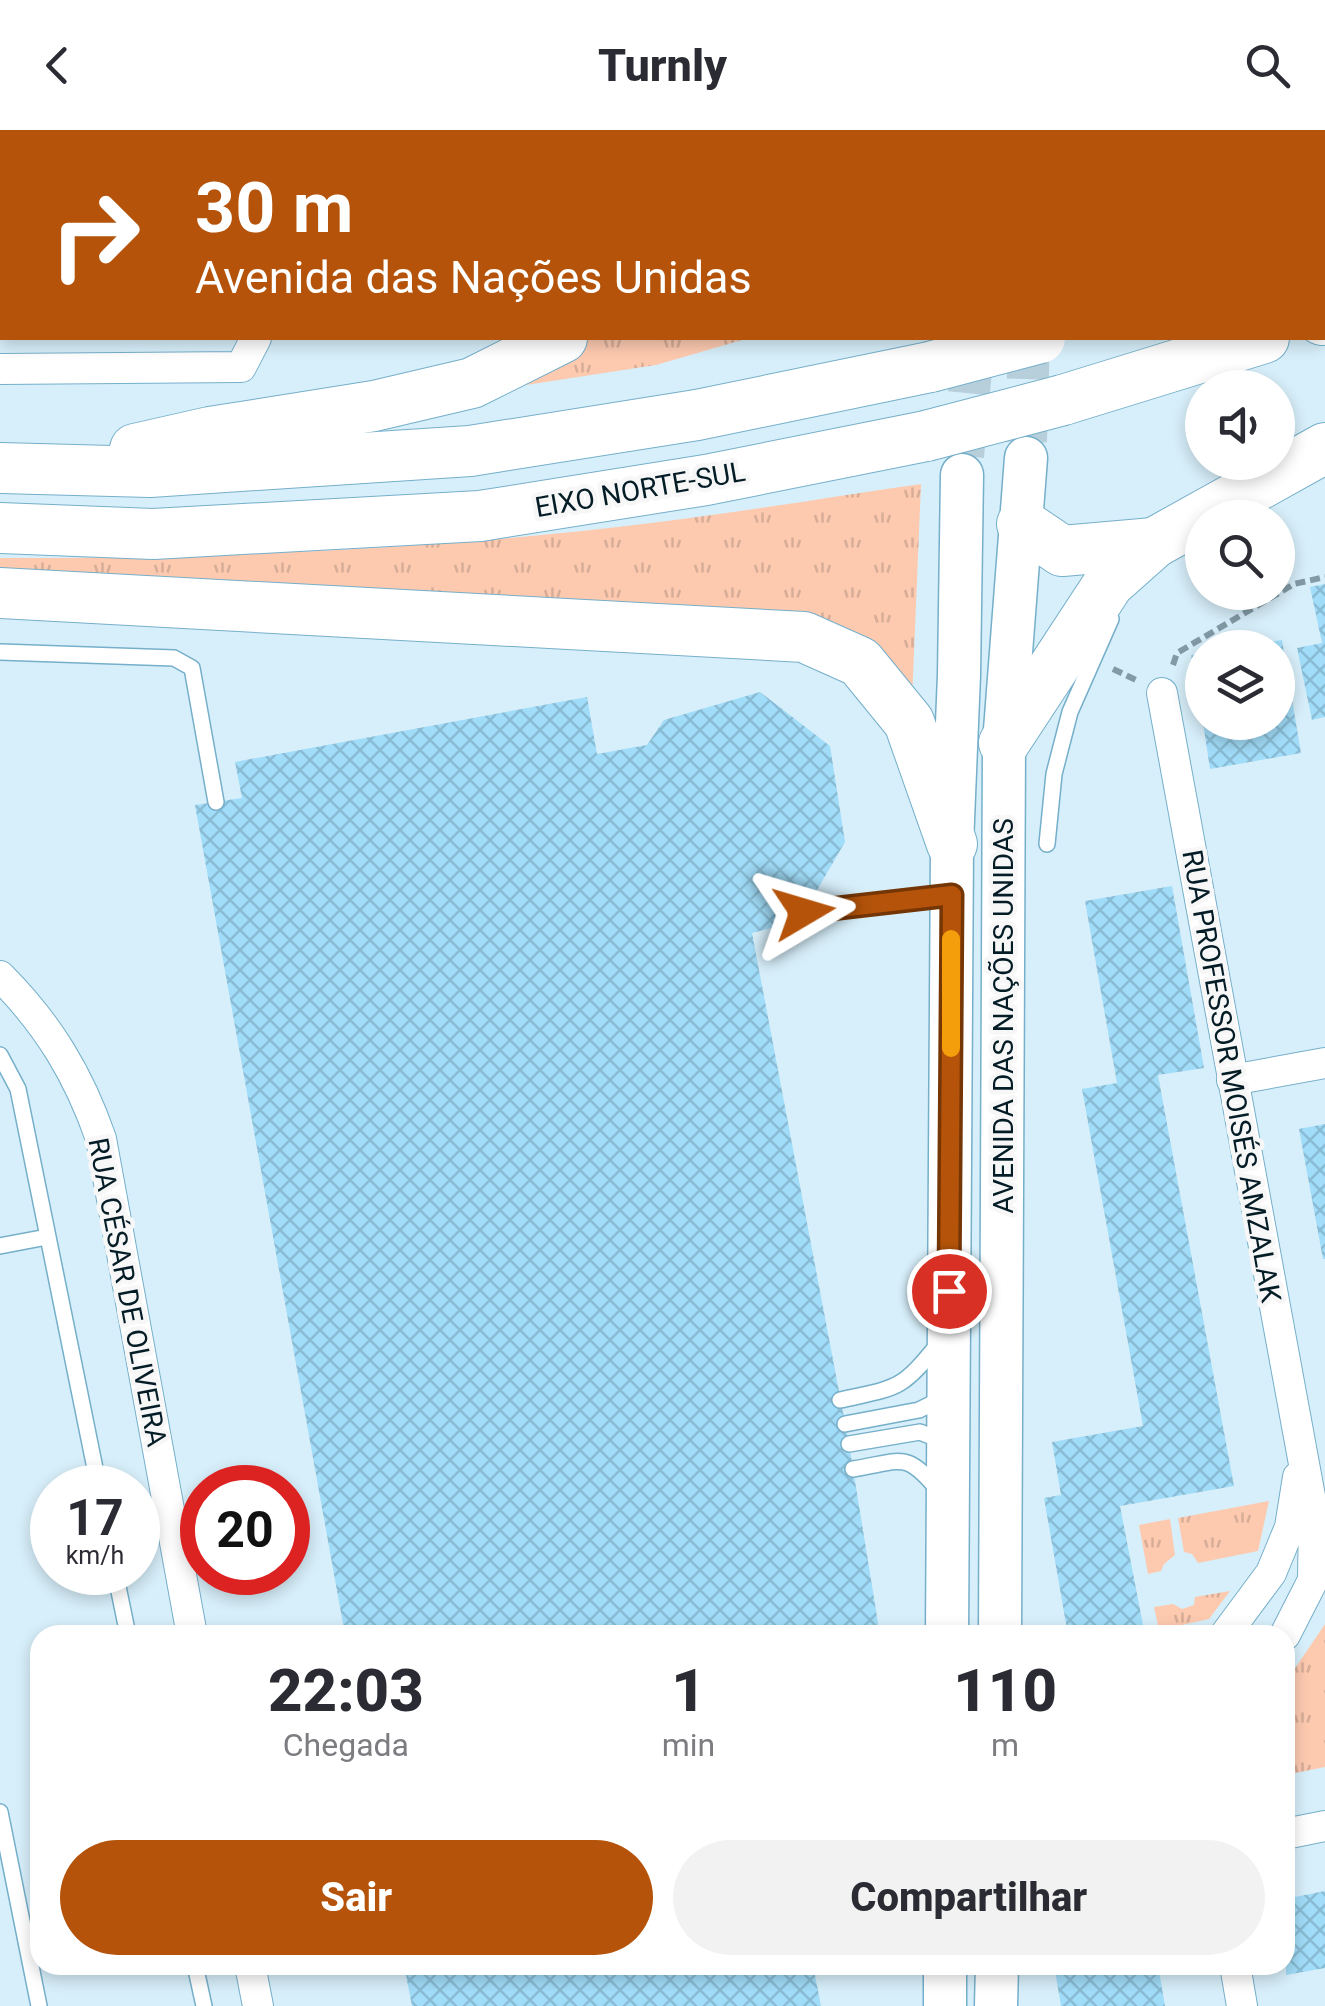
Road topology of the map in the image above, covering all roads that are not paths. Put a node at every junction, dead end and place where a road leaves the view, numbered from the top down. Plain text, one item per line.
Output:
1 (255, 340) edge
2 (558, 340) edge
3 (1032, 340) edge
4 (1258, 340) edge
5 (0, 369) edge
6 (1325, 448) edge
7 (1026, 458) tunnel mouth
8 (17, 470) edge
9 (1022, 524) junction
10 (0, 528) edge
11 (1154, 543) junction
12 (0, 593) edge
13 (0, 652) edge
14 (1162, 693) road end
15 (1004, 743) junction
16 (216, 802) dead end
17 (952, 844) junction
18 (1047, 844) dead end
19 (952, 895) junction
20 (804, 912) dead end
21 (0, 976) edge
22 (0, 1055) edge
23 (1325, 1062) edge
24 (1232, 1080) junction
25 (47, 1236) junction
26 (0, 1246) edge
27 (948, 1331) junction
28 (948, 1395) junction
29 (840, 1400) dead end
30 (844, 1424) dead end
31 (948, 1443) junction
32 (849, 1444) dead end
33 (1301, 1460) junction
34 (94, 1465) edge
35 (853, 1469) dead end
36 (948, 1500) junction
37 (1320, 1517) edge
38 (120, 1595) edge
39 (126, 1625) edge
40 (190, 1625) edge
41 (947, 1625) edge
42 (1000, 1625) edge
43 (1232, 1625) edge
44 (1290, 1625) edge
45 (0, 1812) edge
46 (1325, 1826) edge
47 (1295, 1832) edge
48 (30, 1958) edge
49 (34, 1975) edge
50 (198, 1975) edge
51 (252, 1975) edge
52 (945, 1975) edge
53 (997, 1975) edge
54 (1237, 1975) edge
55 (40, 2006) edge
56 (204, 2006) edge
57 (258, 2006) edge
58 (945, 2006) edge
59 (996, 2006) edge
60 (1242, 2006) edge

1 - 5 street
2 - 8 highway
3 - 8 highway, bridge
4 - 10 highway, EIXO NORTE-SUL, bridge
6 - 11 highway
7 - 9 main road, AVENIDA DAS NAÇÕES UNIDAS
9 - 11 highway
9 - 15 main road, AVENIDA DAS NAÇÕES UNIDAS
9 - 17 main road, AVENIDA DAS NAÇÕES UNIDAS
11 - 15 highway
11 - 18 lane
12 - 17 highway
13 - 16 lane
14 - 24 street, RUA PROFESSOR MOISÉS AMZALAK
15 - 42 main road, AVENIDA DAS NAÇÕES UNIDAS
17 - 19 main road, AVENIDA DAS NAÇÕES UNIDAS
19 - 20 lane
19 - 27 main road, AVENIDA DAS NAÇÕES UNIDAS
21 - 40 street, RUA CÉSAR DE OLIVEIRA
22 - 25 lane
23 - 24 street
24 - 33 street, RUA PROFESSOR MOISÉS AMZALAK
25 - 26 lane
25 - 34 lane
27 - 28 main road, AVENIDA DAS NAÇÕES UNIDAS
27 - 29 lane
28 - 30 lane
28 - 31 main road, AVENIDA DAS NAÇÕES UNIDAS
31 - 32 lane
31 - 36 main road, AVENIDA DAS NAÇÕES UNIDAS
33 - 37 street, RUA PROFESSOR MOISÉS AMZALAK
33 - 43 street, RUA PROFESSOR MOISÉS AMZALAK
35 - 36 lane
36 - 41 main road, AVENIDA DAS NAÇÕES UNIDAS
37 - 44 street, RUA PROFESSOR MOISÉS AMZALAK
38 - 39 lane
45 - 48 lane
46 - 47 street
49 - 55 lane
50 - 56 lane
51 - 57 street
52 - 58 main road
53 - 59 main road
54 - 60 street

